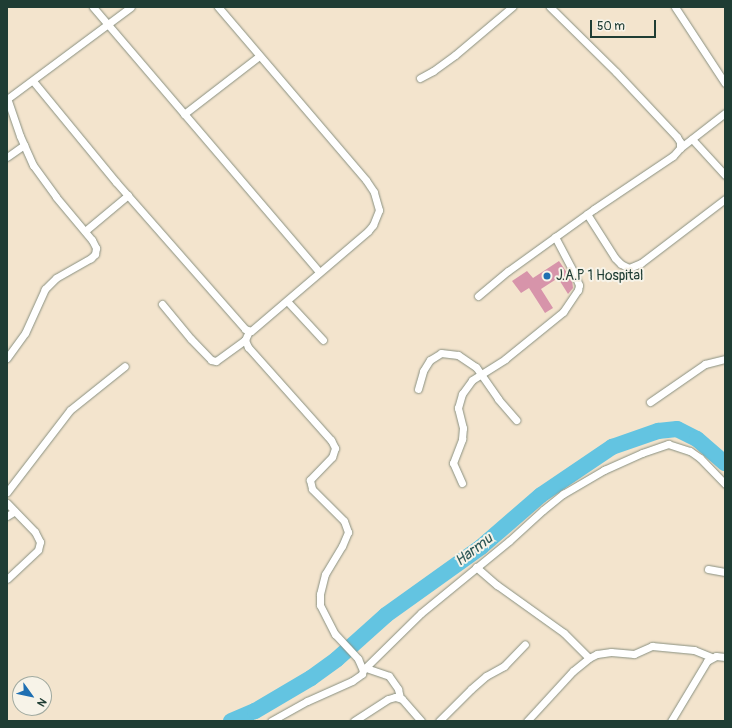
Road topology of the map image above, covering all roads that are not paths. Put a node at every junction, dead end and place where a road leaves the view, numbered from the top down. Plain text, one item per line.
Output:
1 (93, 7) edge
2 (131, 7) edge
3 (218, 7) edge
4 (512, 7) edge
5 (550, 7) edge
6 (685, 7) edge
7 (677, 10) edge
8 (108, 24) junction
9 (259, 56) junction
10 (725, 68) edge
11 (719, 74) junction
12 (420, 78) dead end
13 (34, 81) junction
14 (725, 83) edge
15 (7, 99) edge
16 (725, 113) edge
17 (184, 114) junction
18 (692, 139) junction
19 (24, 145) junction
20 (680, 148) junction
21 (7, 157) edge
22 (725, 175) edge
23 (128, 195) junction
24 (725, 199) edge
25 (587, 214) junction
26 (85, 231) junction
27 (555, 237) junction
28 (319, 272) junction
29 (478, 296) dead end
30 (287, 301) junction
31 (162, 304) dead end
32 (249, 331) junction
33 (244, 340) junction
34 (323, 340) dead end
35 (7, 358) edge
36 (725, 359) edge
37 (126, 366) dead end
38 (482, 374) junction
39 (418, 389) dead end
40 (650, 402) dead end
41 (516, 420) dead end
42 (462, 484) dead end
43 (725, 484) edge
44 (7, 492) edge
45 (7, 503) edge
46 (14, 511) junction
47 (7, 516) edge
48 (476, 567) junction
49 (708, 569) dead end
50 (725, 572) edge
51 (7, 579) edge
52 (525, 644) dead end
53 (711, 657) junction
54 (725, 657) edge
55 (589, 658) junction
56 (364, 669) junction
57 (400, 698) junction
58 (271, 721) edge
59 (354, 721) edge
60 (420, 721) edge
61 (439, 721) edge
62 (527, 721) edge
63 (671, 721) edge

1 - 8 street
2 - 8 street
3 - 9 street
4 - 12 street
5 - 20 street
6 - 7 street
7 - 11 street
8 - 13 street
8 - 17 street
9 - 17 street
9 - 28 street
10 - 11 street
11 - 14 street
13 - 15 street
13 - 23 street
15 - 19 street
16 - 18 street
17 - 28 street
18 - 20 street
18 - 22 street
19 - 21 street
19 - 26 street
20 - 25 street
23 - 26 street
23 - 32 street
24 - 25 street
25 - 27 street
26 - 35 street
27 - 29 street
27 - 38 street
28 - 30 street
30 - 32 street
30 - 34 street
31 - 33 street
32 - 33 street
33 - 56 street
36 - 40 street
37 - 44 street
38 - 39 street
38 - 41 street
38 - 42 street
43 - 48 street
45 - 46 street
46 - 47 street
46 - 51 street
48 - 55 street
48 - 56 street
49 - 50 street
52 - 61 street
53 - 54 street
53 - 55 street
53 - 63 street
55 - 62 street
56 - 57 street
56 - 58 street
57 - 59 street
57 - 60 street

